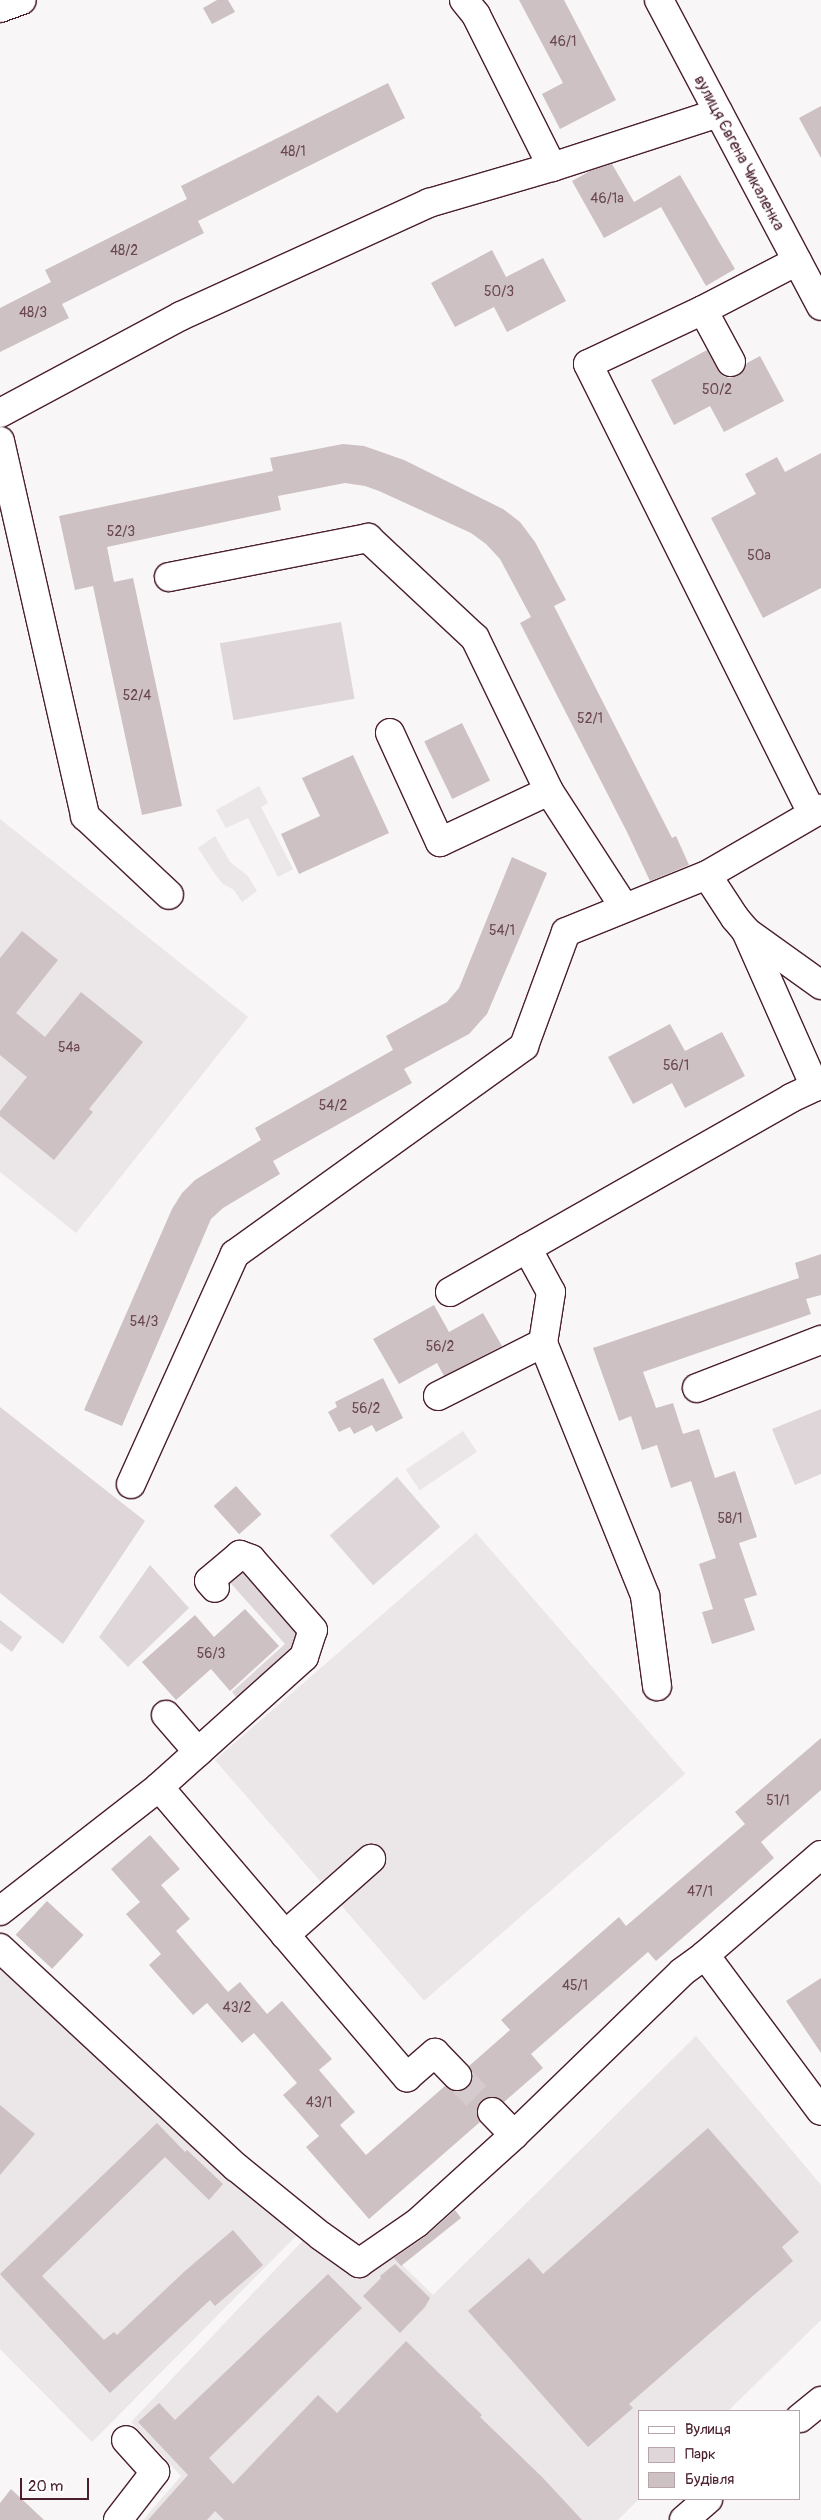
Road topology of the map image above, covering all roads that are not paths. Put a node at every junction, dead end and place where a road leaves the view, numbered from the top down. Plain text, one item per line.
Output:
1 (22, 0) edge
2 (464, 0) edge
3 (659, 0) edge
4 (0, 8) edge
5 (718, 113) junction
6 (552, 167) junction
7 (797, 261) junction
8 (821, 306) edge
9 (703, 310) junction
10 (731, 362) dead end
11 (0, 413) edge
12 (0, 441) edge
13 (169, 577) dead end
14 (390, 733) dead end
15 (550, 790) junction
16 (817, 811) edge
17 (706, 875) junction
18 (169, 895) dead end
19 (624, 907) junction
20 (746, 931) junction
21 (821, 985) edge
22 (527, 1248) junction
23 (450, 1292) dead end
24 (821, 1340) edge
25 (543, 1343) junction
26 (697, 1388) dead end
27 (438, 1396) dead end
28 (131, 1484) dead end
29 (215, 1588) dead end
30 (657, 1686) dead end
31 (166, 1715) dead end
32 (198, 1752) junction
33 (159, 1787) junction
34 (821, 1856) edge
35 (371, 1859) dead end
36 (0, 1911) edge
37 (285, 1935) junction
38 (0, 1948) edge
39 (705, 1955) junction
40 (457, 2076) tunnel mouth
41 (821, 2111) edge
42 (492, 2112) tunnel mouth
43 (514, 2135) junction
44 (821, 2401) edge
45 (801, 2417) edge
46 (126, 2440) dead end
47 (707, 2500) edge
48 (118, 2520) edge
49 (684, 2520) edge

1 - 4 main road
2 - 6 main road
3 - 5 main road, вулиця Євгена Чикаленка
5 - 6 main road
5 - 7 main road, вулиця Євгена Чикаленка
6 - 11 main road
7 - 8 main road, вулиця Євгена Чикаленка
7 - 9 main road
9 - 10 main road
9 - 16 main road
12 - 18 main road
13 - 15 main road
14 - 15 main road
15 - 19 main road
16 - 17 main road
17 - 19 main road
17 - 20 main road
19 - 28 main road
20 - 21 main road
20 - 22 main road
22 - 23 main road
22 - 25 main road
24 - 26 main road
25 - 27 main road
25 - 30 main road
29 - 32 main road
31 - 32 main road
32 - 33 main road
33 - 36 main road
33 - 37 main road
34 - 39 main road
35 - 37 main road
37 - 40 main road
38 - 43 main road
39 - 41 main road
39 - 43 main road
42 - 43 main road
44 - 45 main road
46 - 48 main road
47 - 49 main road

